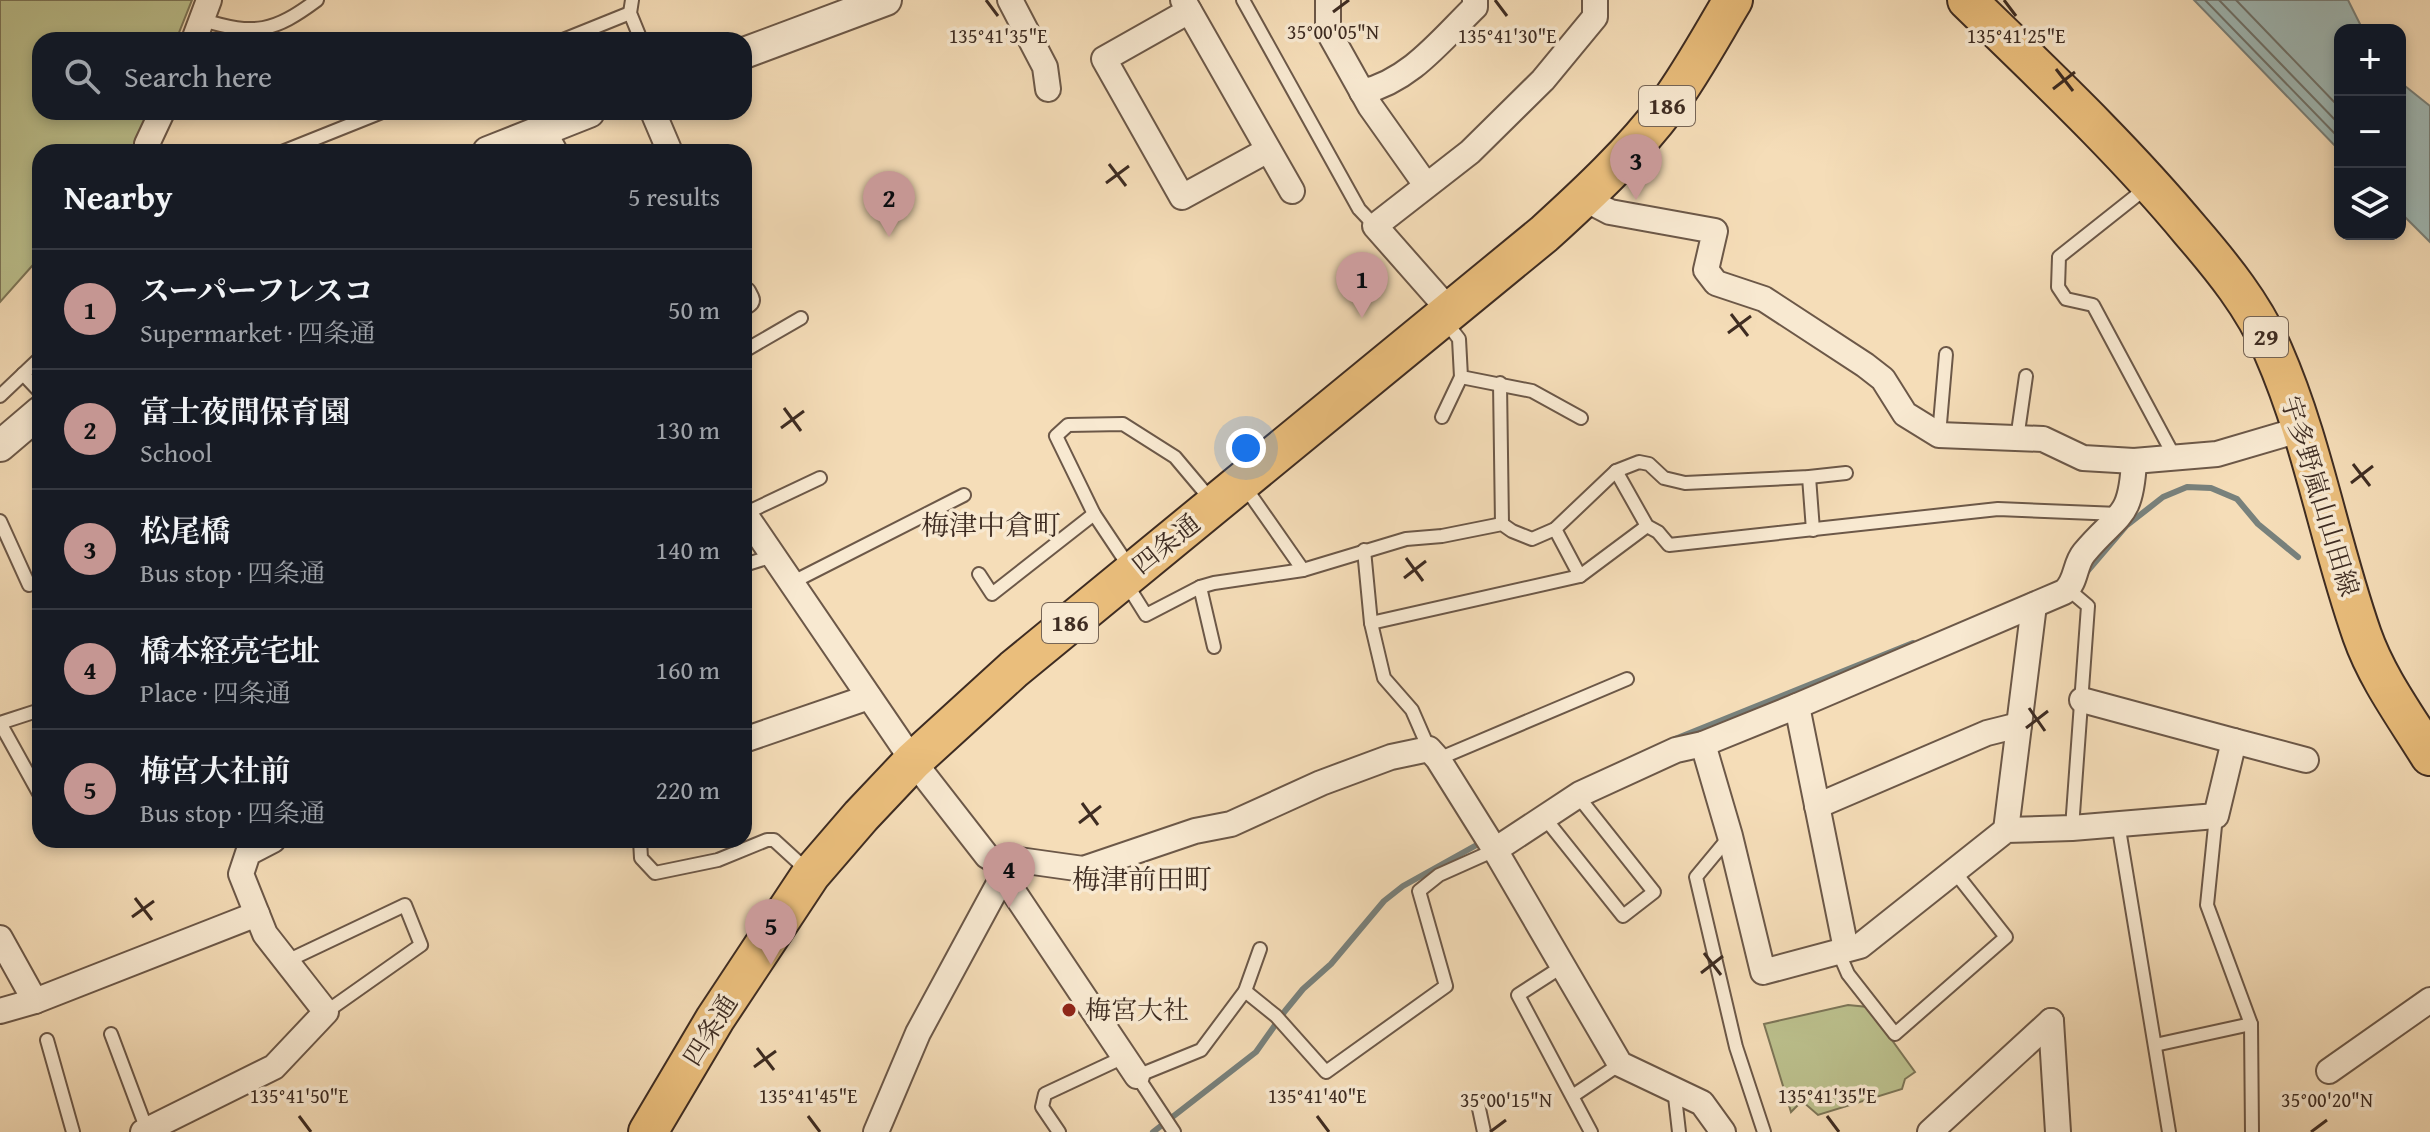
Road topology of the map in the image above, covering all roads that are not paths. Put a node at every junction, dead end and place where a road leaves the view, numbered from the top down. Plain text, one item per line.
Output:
1 (317, 0) edge
2 (886, 0) edge
3 (1010, 0) edge
4 (1243, 0) edge
5 (1328, 0) edge
6 (1475, 0) edge
7 (1595, 0) edge
8 (1733, 0) edge
9 (1967, 0) edge
10 (631, 6) edge
11 (1186, 6) edge
12 (202, 20) edge
13 (579, 32) edge
14 (639, 32) edge
15 (752, 50) edge
16 (1048, 89) dead end
17 (1362, 92) junction
18 (158, 120) edge
19 (362, 120) edge
20 (578, 120) edge
21 (656, 120) edge
22 (549, 141) edge
23 (147, 144) edge
24 (302, 144) edge
25 (667, 144) edge
26 (1268, 150) junction
27 (2152, 183) junction
28 (1426, 185) junction
29 (1292, 191) dead end
30 (1583, 198) junction
31 (1375, 226) junction
32 (1446, 313) junction
33 (801, 318) dead end
34 (752, 346) edge
35 (1946, 354) dead end
36 (32, 366) edge
37 (23, 374) junction
38 (2026, 376) dead end
39 (1461, 377) junction
40 (1500, 383) junction
41 (32, 384) edge
42 (0, 396) edge
43 (1442, 417) dead end
44 (1581, 418) dead end
45 (32, 419) edge
46 (2302, 429) junction
47 (1939, 435) junction
48 (2017, 439) junction
49 (0, 446) edge
50 (2174, 456) junction
51 (2134, 461) junction
52 (1616, 471) junction
53 (1846, 473) dead end
54 (1809, 477) junction
55 (820, 478) dead end
56 (1228, 494) junction
57 (964, 495) dead end
58 (752, 510) edge
59 (1094, 514) junction
60 (2123, 515) junction
61 (0, 521) edge
62 (1502, 524) junction
63 (752, 526) edge
64 (1647, 526) junction
65 (1555, 529) junction
66 (1813, 530) junction
67 (1364, 550) junction
68 (773, 556) junction
69 (752, 563) edge
70 (1303, 570) junction
71 (979, 574) dead end
72 (1128, 574) junction
73 (1580, 576) junction
74 (791, 583) junction
75 (29, 585) dead end
76 (1200, 587) junction
77 (2068, 589) junction
78 (2034, 605) junction
79 (1371, 623) junction
80 (1214, 647) dead end
81 (1627, 679) dead end
82 (869, 697) junction
83 (2082, 700) junction
84 (1797, 706) junction
85 (32, 713) edge
86 (2019, 725) junction
87 (752, 737) edge
88 (2234, 741) junction
89 (1703, 744) junction
90 (6, 746) edge
91 (1434, 754) junction
92 (2430, 756) edge
93 (2306, 760) dead end
94 (913, 761) junction
95 (32, 783) edge
96 (1577, 795) junction
97 (1817, 806) junction
98 (2216, 816) junction
99 (1544, 817) junction
100 (2118, 823) junction
101 (2072, 828) junction
102 (2006, 830) junction
103 (1730, 836) junction
104 (258, 848) edge
105 (640, 848) edge
106 (752, 848) edge
107 (752, 848) edge
108 (1495, 850) junction
109 (1001, 869) junction
110 (1954, 871) junction
111 (811, 874) junction
112 (257, 914) junction
113 (0, 938) edge
114 (1260, 949) dead end
115 (1842, 950) junction
116 (287, 961) junction
117 (1563, 966) junction
118 (1245, 991) junction
119 (2430, 1000) edge
120 (35, 1001) junction
121 (0, 1011) edge
122 (326, 1012) junction
123 (2251, 1024) junction
124 (111, 1034) dead end
125 (47, 1040) dead end
126 (2155, 1045) junction
127 (1620, 1064) junction
128 (1131, 1066) junction
129 (2329, 1071) dead end
130 (1674, 1088) junction
131 (1574, 1095) junction
132 (1478, 1104) dead end
133 (1173, 1130) edge
134 (145, 1131) edge
135 (73, 1132) edge
136 (648, 1132) edge
137 (876, 1132) edge
138 (1059, 1132) edge
139 (1484, 1132) edge
140 (1591, 1132) edge
141 (1679, 1132) edge
142 (1723, 1132) edge
143 (1764, 1132) edge
144 (1930, 1132) edge
145 (2058, 1132) edge
146 (2169, 1132) edge
147 (2252, 1132) edge

1 - 12 lane
2 - 15 street
3 - 16 street
4 - 31 lane
5 - 17 street
6 - 17 street
7 - 28 street
8 - 30 main road, 四条通 / 186
9 - 27 main road, 宇多野嵐山山田線 / 29
10 - 13 lane
10 - 14 lane
11 - 26 street
11 - 26 street
17 - 28 street
18 - 23 street
19 - 24 lane
20 - 22 street
21 - 25 street
26 - 29 street
27 - 46 main road, 宇多野嵐山山田線 / 29
27 - 50 lane
28 - 31 street
30 - 32 main road, 四条通 / 186
30 - 47 street
31 - 32 street
32 - 39 lane
32 - 56 main road, 四条通 / 186
33 - 34 lane
35 - 47 lane
36 - 37 lane
37 - 41 lane
37 - 42 lane
38 - 48 lane
39 - 40 lane
39 - 43 lane
40 - 44 lane
40 - 62 lane
45 - 49 street
46 - 50 street
46 - 92 main road, 宇多野嵐山山田線 / 29
47 - 48 street
48 - 51 street
50 - 51 street
51 - 60 street
52 - 54 lane
52 - 64 lane
52 - 65 lane
53 - 54 lane
54 - 66 lane
55 - 58 lane
56 - 59 lane
56 - 70 lane
56 - 72 main road, 四条通 / 186
57 - 74 lane
59 - 71 lane
59 - 72 lane
60 - 66 lane
60 - 77 street
61 - 75 lane
62 - 65 lane
62 - 67 lane
63 - 68 street
64 - 66 lane
64 - 73 lane
65 - 73 lane
67 - 70 lane
67 - 79 lane
68 - 69 lane
68 - 74 street
70 - 76 lane
72 - 76 lane
72 - 94 main road, 四条通 / 186
73 - 79 lane
74 - 82 street
76 - 80 lane
77 - 78 street
77 - 83 lane
78 - 84 street
78 - 86 street
79 - 91 lane
81 - 91 lane
82 - 87 street
82 - 94 street
83 - 88 street
83 - 101 lane
84 - 89 street
84 - 97 street
85 - 90 lane
86 - 97 street
86 - 102 street
88 - 93 street
88 - 98 street
89 - 96 street
89 - 103 street
90 - 95 lane
91 - 108 street
91 - 109 street
94 - 109 street
94 - 111 main road, 四条通 / 186
96 - 99 street
96 - 99 lane
97 - 115 street
98 - 100 street
98 - 123 lane
99 - 108 street
100 - 101 street
100 - 126 lane
101 - 102 street
102 - 110 street
103 - 115 street
103 - 143 lane
104 - 112 street
105 - 107 lane
106 - 111 lane
108 - 117 street
108 - 118 lane
109 - 128 street
109 - 137 street
110 - 115 street
110 - 115 lane
111 - 136 main road, 四条通 / 186
112 - 116 street
112 - 120 street
113 - 120 street
114 - 118 lane
116 - 122 street
116 - 122 lane
117 - 127 street
117 - 131 lane
118 - 128 lane
119 - 129 street
120 - 121 street
122 - 134 street
123 - 126 lane
123 - 147 lane
124 - 134 lane
125 - 135 lane
126 - 146 lane
127 - 130 street
127 - 131 lane
128 - 133 lane
128 - 138 lane
130 - 141 lane
130 - 142 street
131 - 140 lane
132 - 139 lane
144 - 145 street

